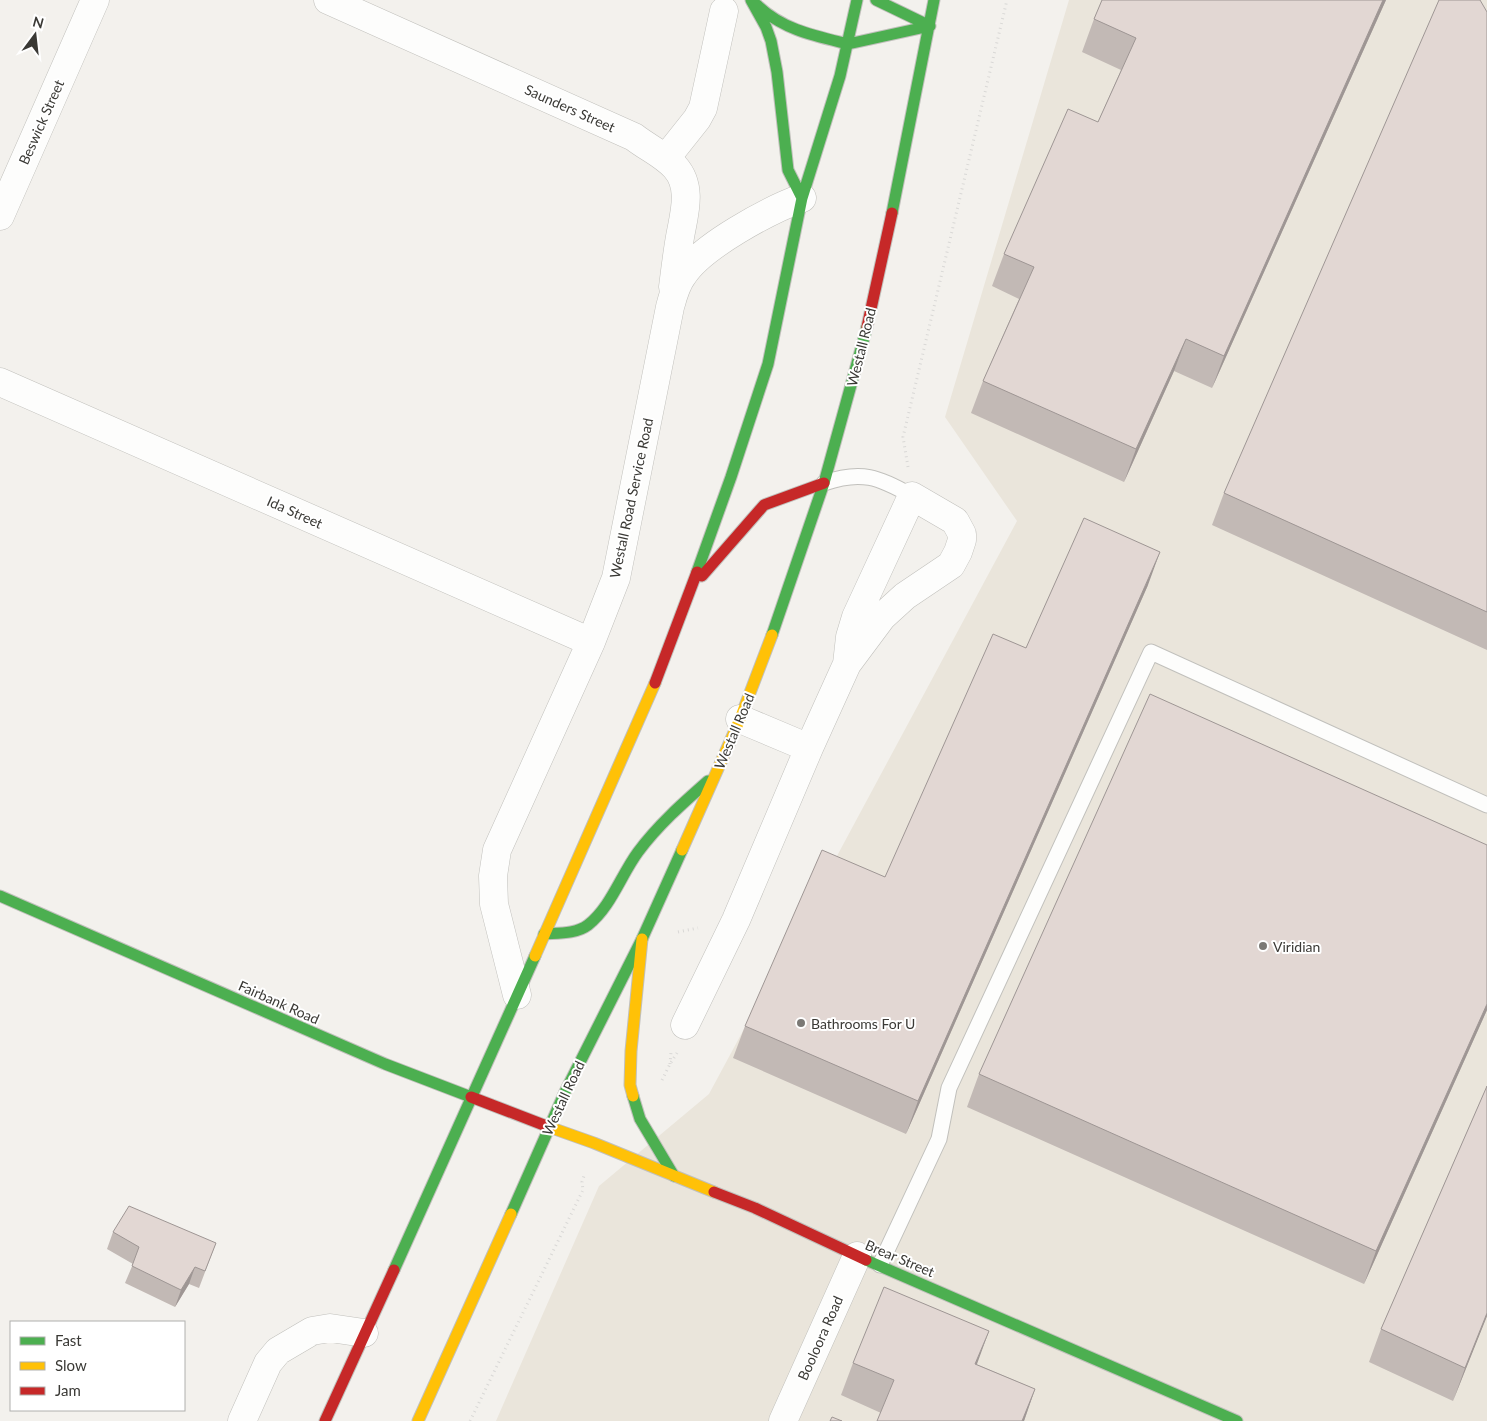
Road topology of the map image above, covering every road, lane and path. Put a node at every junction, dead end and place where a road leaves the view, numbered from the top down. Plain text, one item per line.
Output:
1 (95, 0) edge
2 (328, 0) edge
3 (752, 0) edge
4 (857, 0) edge
5 (876, 0) edge
6 (934, 0) edge
7 (1007, 0) edge
8 (724, 11) dead end
9 (930, 26) junction
10 (848, 44) junction
11 (656, 153) junction
12 (802, 198) junction
13 (0, 216) edge
14 (670, 307) junction
15 (0, 382) edge
16 (824, 483) junction
17 (912, 496) junction
18 (691, 590) junction
19 (591, 642) junction
20 (847, 664) junction
21 (740, 719) junction
22 (809, 748) junction
23 (716, 773) junction
24 (1487, 805) edge
25 (0, 896) edge
26 (736, 920) junction
27 (544, 934) junction
28 (642, 940) junction
29 (517, 995) junction
30 (685, 1025) dead end
31 (471, 1097) junction
32 (550, 1127) junction
33 (594, 1143) junction
34 (674, 1176) junction
35 (868, 1260) junction
36 (364, 1333) junction
37 (242, 1421) edge
38 (325, 1421) edge
39 (418, 1421) edge
40 (470, 1421) edge
41 (783, 1421) edge
42 (1237, 1421) edge

1 - 13 street, Beswick Street
2 - 11 street, Saunders Street
3 - 10 main road
3 - 12 main road
4 - 10 main road
5 - 9 main road
6 - 9 main road, Westall Road
7 - 17 path
8 - 11 street
9 - 10 main road
9 - 16 main road, Westall Road
10 - 12 main road
11 - 14 street, Saunders Street
12 - 14 street, Westall Road Service Road
12 - 18 main road
14 - 19 street, Westall Road Service Road
15 - 19 street, Ida Street
16 - 17 lane
16 - 18 main road
16 - 21 main road, Westall Road
17 - 20 street
17 - 20 street
18 - 27 main road
19 - 29 street, Westall Road Service Road
20 - 22 street
21 - 22 street
21 - 23 main road, Westall Road
22 - 26 street
23 - 27 main road
23 - 28 main road, Westall Road
24 - 35 lane
25 - 31 main road, Fairbank Road
26 - 28 path
26 - 30 street
27 - 29 main road
28 - 32 main road, Westall Road
28 - 34 main road
29 - 31 main road
31 - 32 main road, Fairbank Road
31 - 36 main road
32 - 33 main road, Brear Street
32 - 39 main road, Westall Road
33 - 34 main road, Brear Street
33 - 40 path
34 - 35 main road, Brear Street
35 - 41 street, Booloora Road
35 - 42 main road, Brear Street
36 - 37 street
36 - 38 main road

